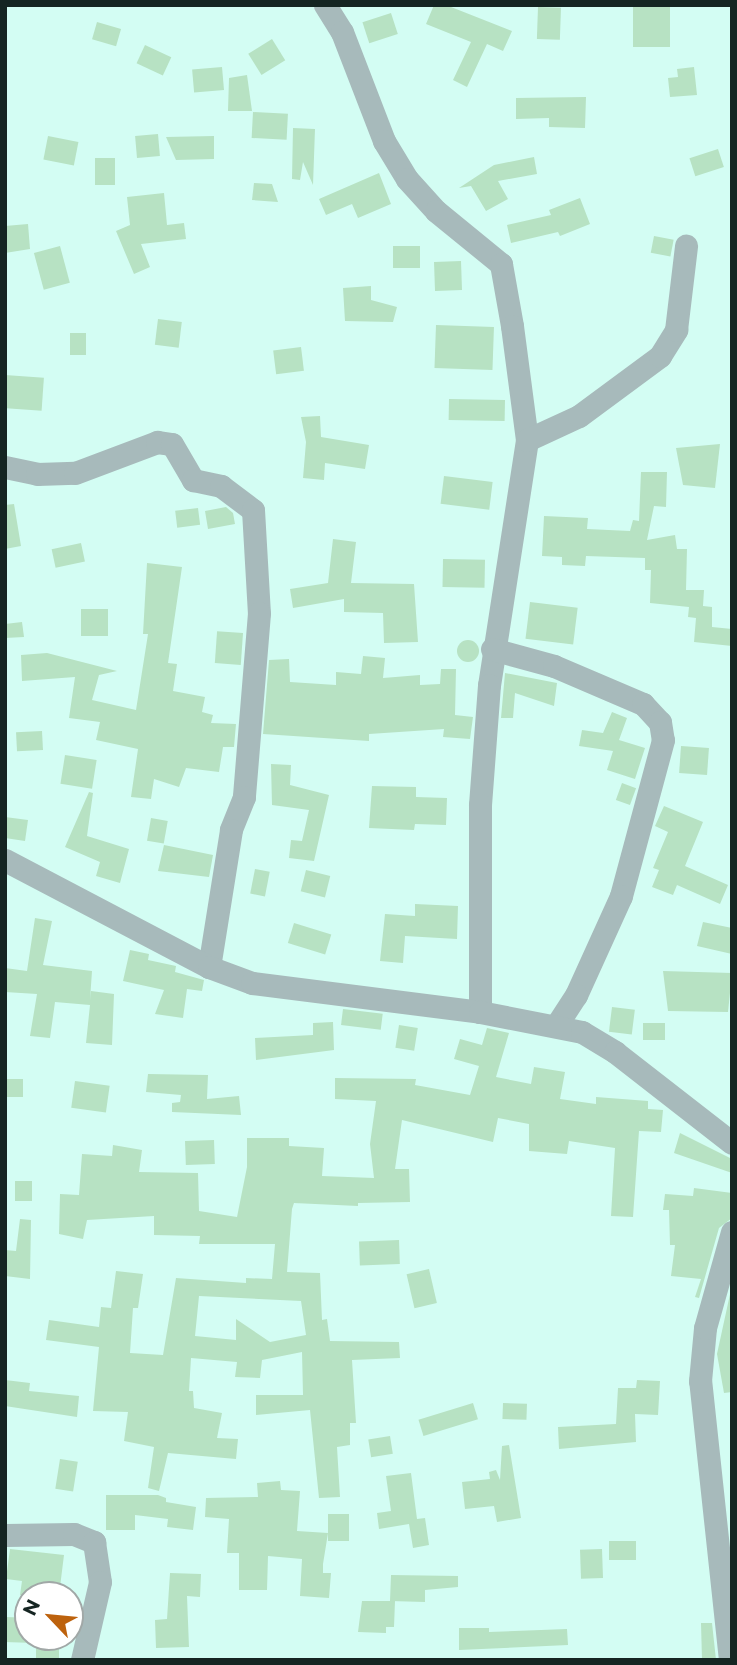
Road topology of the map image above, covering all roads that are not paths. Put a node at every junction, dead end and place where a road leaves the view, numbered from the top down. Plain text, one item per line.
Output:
1 (325, 5) edge
2 (686, 246) dead end
3 (527, 440) junction
4 (5, 467) edge
5 (492, 649) junction
6 (5, 860) edge
7 (209, 967) junction
8 (480, 1012) junction
9 (556, 1026) junction
10 (732, 1143) edge
11 (732, 1233) edge
12 (5, 1535) edge
13 (82, 1660) edge
14 (730, 1660) edge

1 - 3 street
2 - 3 street
3 - 5 street
4 - 7 street
5 - 8 street
5 - 9 street
6 - 7 street
7 - 8 street
8 - 9 street
9 - 10 street
11 - 14 street
12 - 13 street

